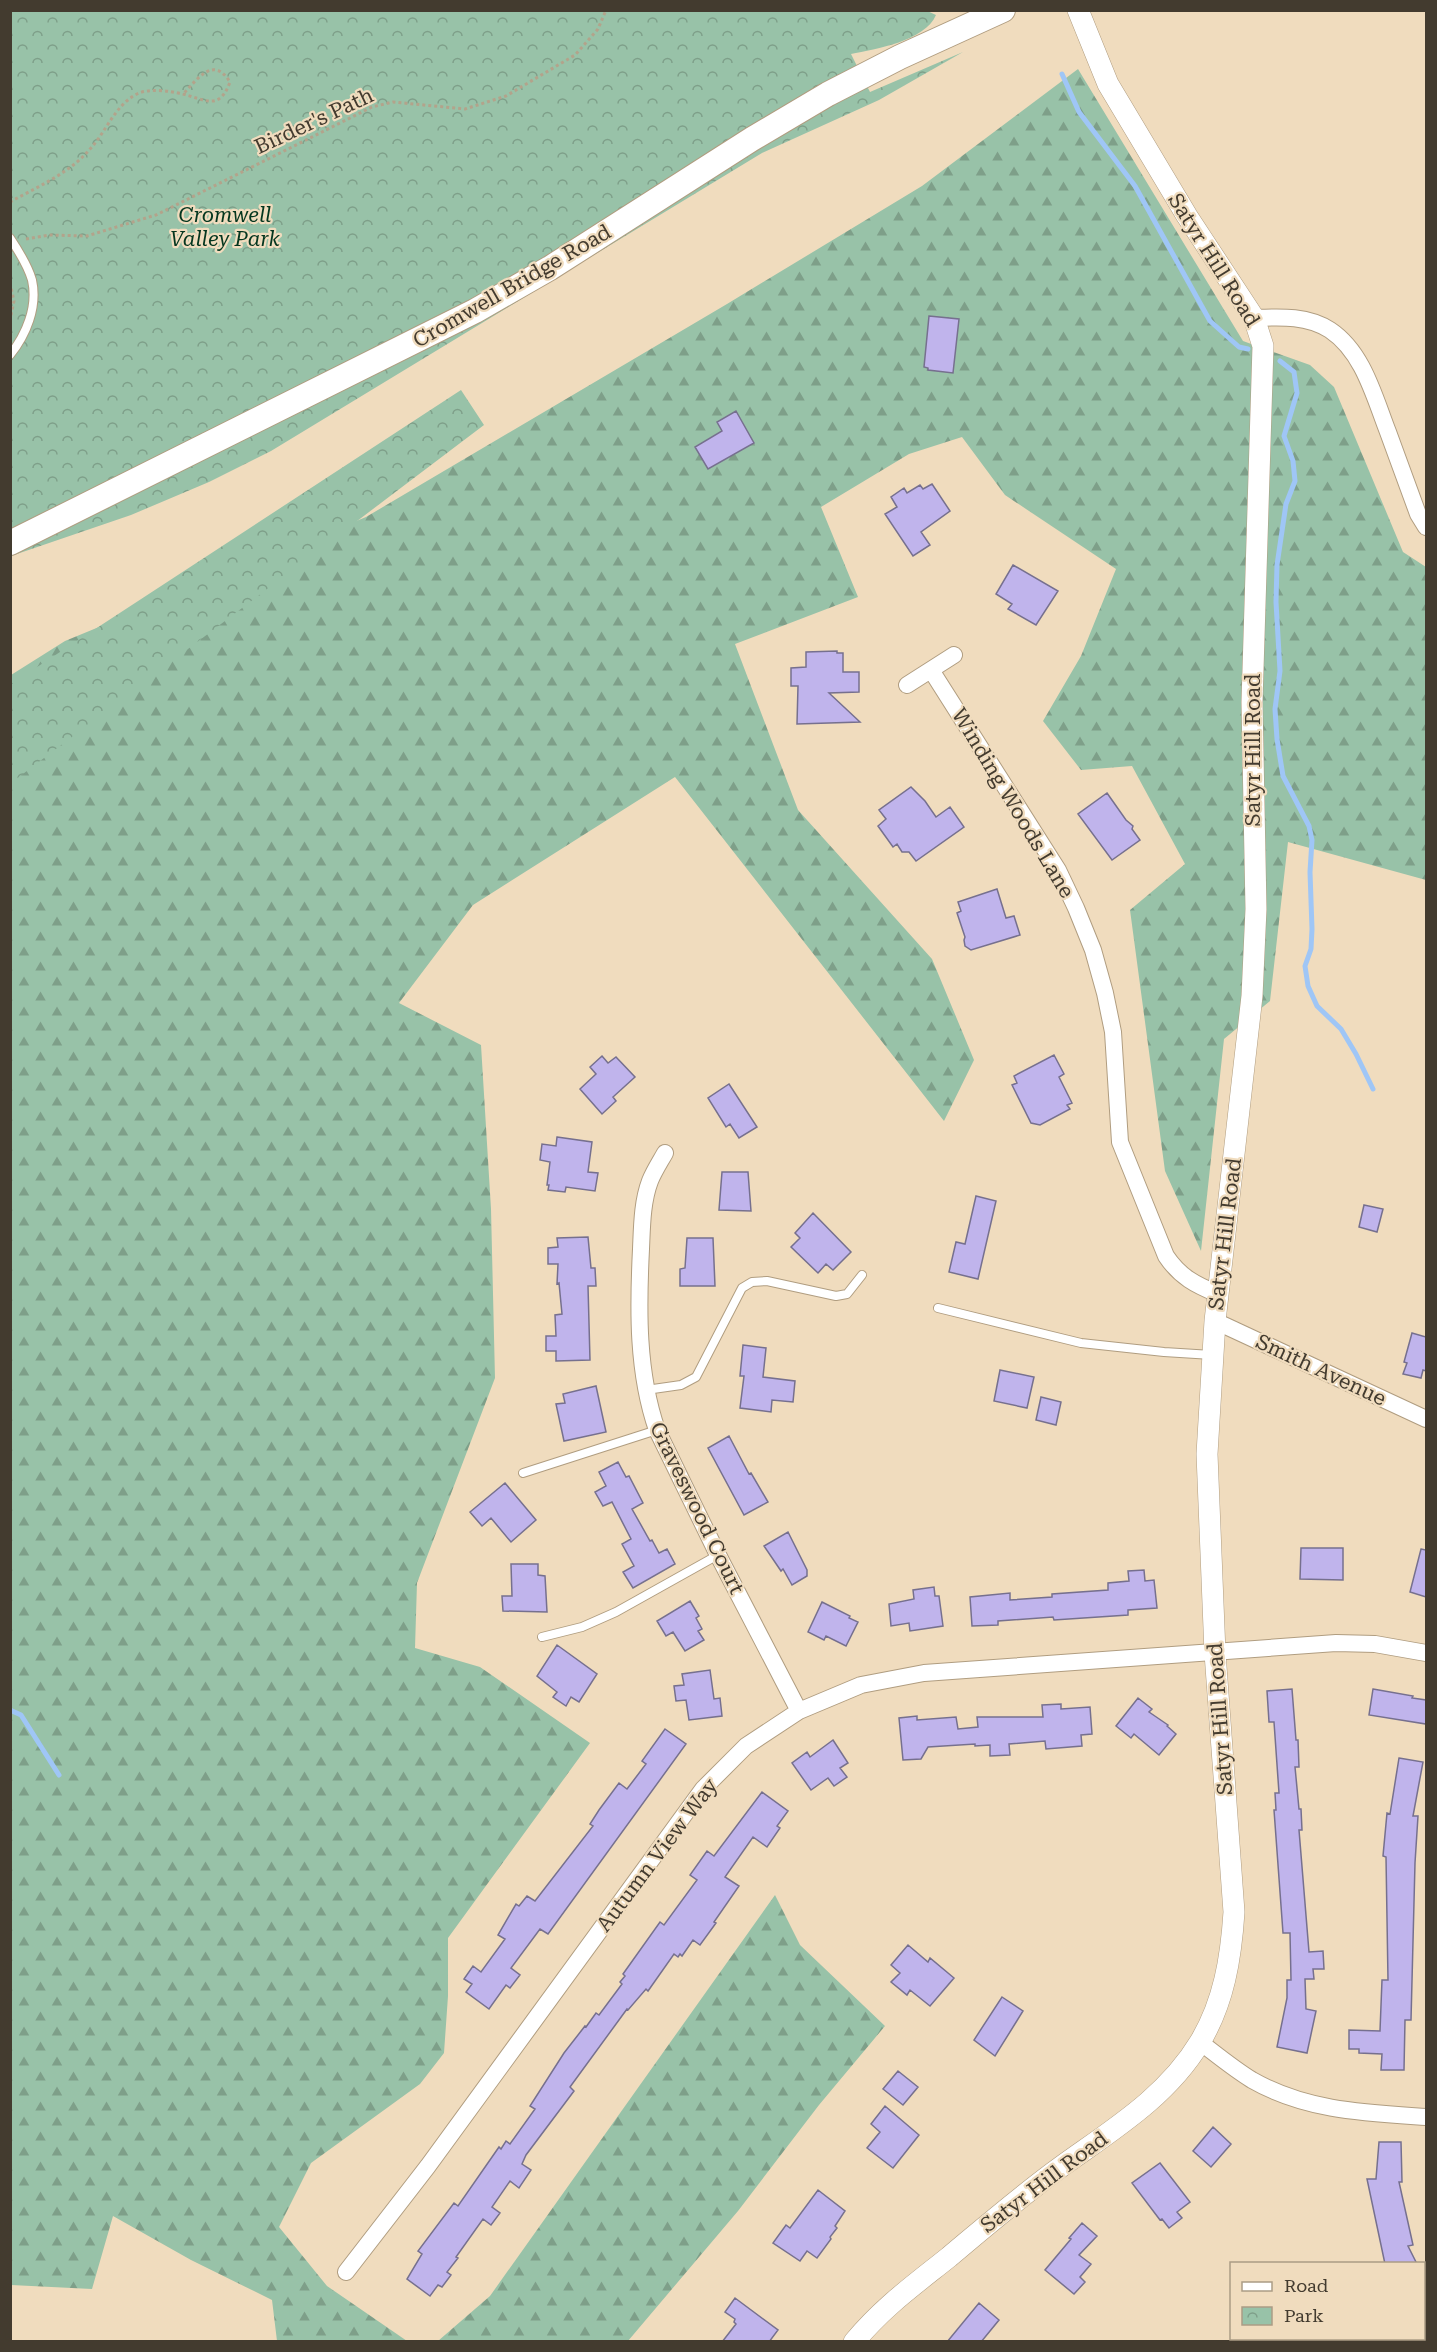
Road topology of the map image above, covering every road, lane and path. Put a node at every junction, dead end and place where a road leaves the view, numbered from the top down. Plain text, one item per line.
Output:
1 (606, 10) edge
2 (1003, 10) edge
3 (1078, 10) edge
4 (183, 94) junction
5 (10, 202) edge
6 (11, 239) edge
7 (10, 283) edge
8 (1254, 318) junction
9 (10, 320) edge
10 (10, 355) edge
11 (1426, 527) edge
12 (10, 543) edge
13 (954, 655) dead end
14 (931, 670) junction
15 (907, 685) dead end
16 (665, 1153) dead end
17 (862, 1275) dead end
18 (1218, 1294) junction
19 (938, 1308) dead end
20 (1215, 1321) junction
21 (1212, 1355) junction
22 (646, 1390) junction
23 (1426, 1419) edge
24 (657, 1430) junction
25 (523, 1473) dead end
26 (718, 1555) junction
27 (542, 1637) dead end
28 (1215, 1653) junction
29 (1426, 1653) edge
30 (799, 1711) junction
31 (1200, 2042) junction
32 (1426, 2116) edge
33 (346, 2272) dead end
34 (854, 2342) edge

1 - 6 path, Birder's Path
2 - 12 main road, Cromwell Bridge Road
3 - 8 street, Satyr Hill Road
4 - 4 path
4 - 5 path
6 - 10 lane
7 - 9 path
8 - 11 street
8 - 18 street, Satyr Hill Road
13 - 14 street
14 - 15 street
14 - 18 street, Winding Woods Lane
16 - 22 street, Graveswood Court
17 - 22 lane
18 - 20 street, Satyr Hill Road
19 - 21 lane
20 - 21 street, Satyr Hill Road
20 - 23 street, Smith Avenue
21 - 28 street, Satyr Hill Road
22 - 24 street, Graveswood Court
24 - 25 lane
24 - 26 street, Graveswood Court
26 - 27 lane
26 - 30 street, Graveswood Court
28 - 29 street, Autumn View Way
28 - 30 street, Autumn View Way
28 - 31 street, Satyr Hill Road
30 - 33 street, Autumn View Way
31 - 32 street
31 - 34 street, Satyr Hill Road

